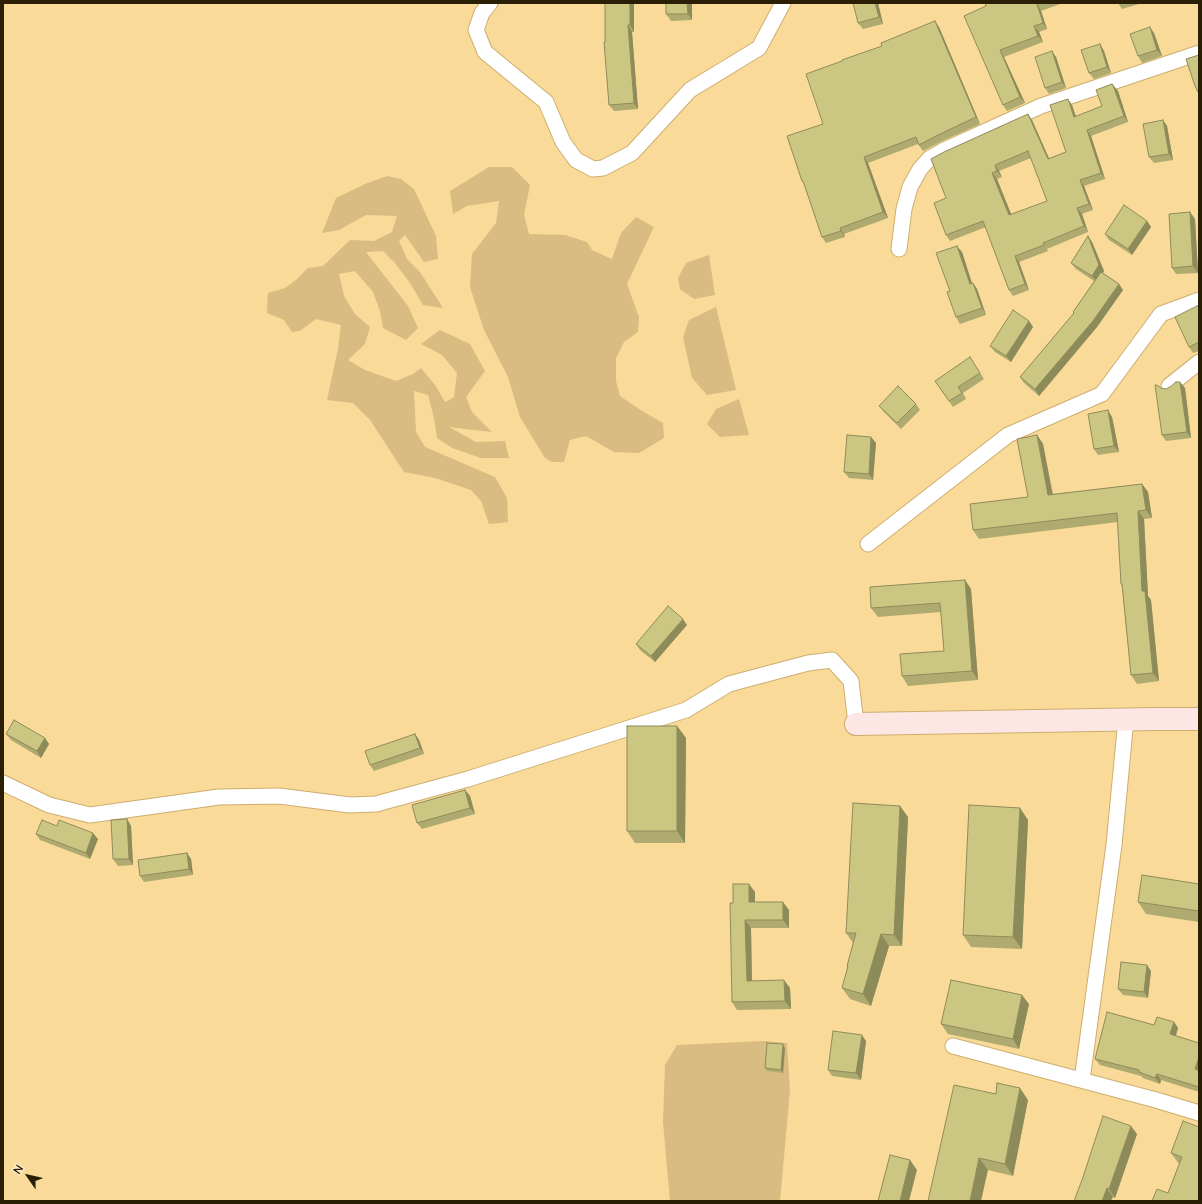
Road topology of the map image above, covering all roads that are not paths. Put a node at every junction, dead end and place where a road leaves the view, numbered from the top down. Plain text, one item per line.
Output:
1 (490, 3) edge
2 (783, 3) edge
3 (1199, 53) edge
4 (900, 249) dead end
5 (1199, 300) edge
6 (1199, 362) edge
7 (1169, 386) edge
8 (868, 544) dead end
9 (1126, 719) junction
10 (1199, 719) edge
11 (856, 724) joint
12 (3, 783) edge
13 (953, 1046) dead end
14 (1082, 1080) junction
15 (1199, 1113) edge

1 - 2 street
3 - 4 street
5 - 8 street
6 - 7 street
9 - 10 main road
9 - 11 main road
9 - 14 street
11 - 12 street
13 - 14 street
14 - 15 street

